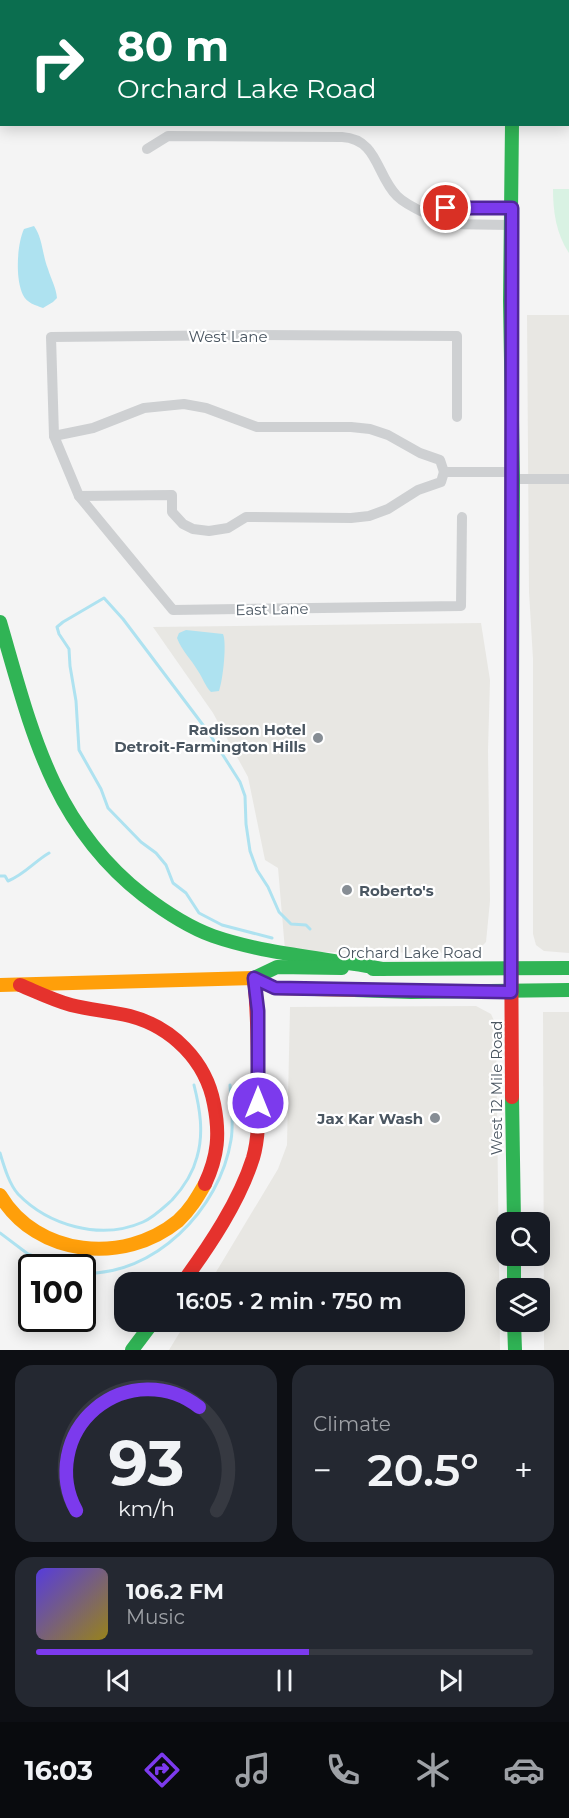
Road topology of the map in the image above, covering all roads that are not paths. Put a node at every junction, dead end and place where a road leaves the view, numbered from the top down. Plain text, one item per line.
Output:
1 (512, 126) edge
2 (147, 149) dead end
3 (512, 208) junction
4 (438, 217) junction
5 (512, 225) junction
6 (457, 417) dead end
7 (54, 436) junction
8 (66, 467) joint
9 (444, 471) junction
10 (512, 475) junction
11 (569, 479) edge
12 (79, 496) junction
13 (462, 517) dead end
14 (0, 622) edge
15 (569, 968) edge
16 (383, 969) junction
17 (512, 969) junction
18 (254, 978) junction
19 (0, 985) edge
20 (20, 985) junction
21 (569, 990) edge
22 (511, 992) junction
23 (0, 1195) edge
24 (514, 1212) edge
25 (191, 1272) edge
26 (146, 1332) edge
27 (514, 1332) edge
28 (132, 1350) edge
29 (514, 1350) edge

1 - 3 main road, West 12 Mile Road
2 - 4 street
3 - 4 street
3 - 5 main road, West 12 Mile Road
4 - 5 street
5 - 10 main road, West 12 Mile Road
6 - 7 street, West Lane
7 - 8 street, West Lane
7 - 9 street
8 - 12 street, East Lane
9 - 10 street
9 - 12 street
10 - 11 street
10 - 17 main road, West 12 Mile Road
12 - 13 street, East Lane
14 - 16 main road
15 - 17 main road, Orchard Lake Road
16 - 17 main road, Orchard Lake Road
16 - 18 main road, Orchard Lake Road
17 - 22 main road, West 12 Mile Road
18 - 20 main road, Orchard Lake Road
18 - 22 main road, Orchard Lake Road
18 - 25 main road
19 - 20 main road, Orchard Lake Road
20 - 23 main road
21 - 22 main road, Orchard Lake Road
22 - 24 main road, West 12 Mile Road
26 - 28 main road
27 - 29 main road

